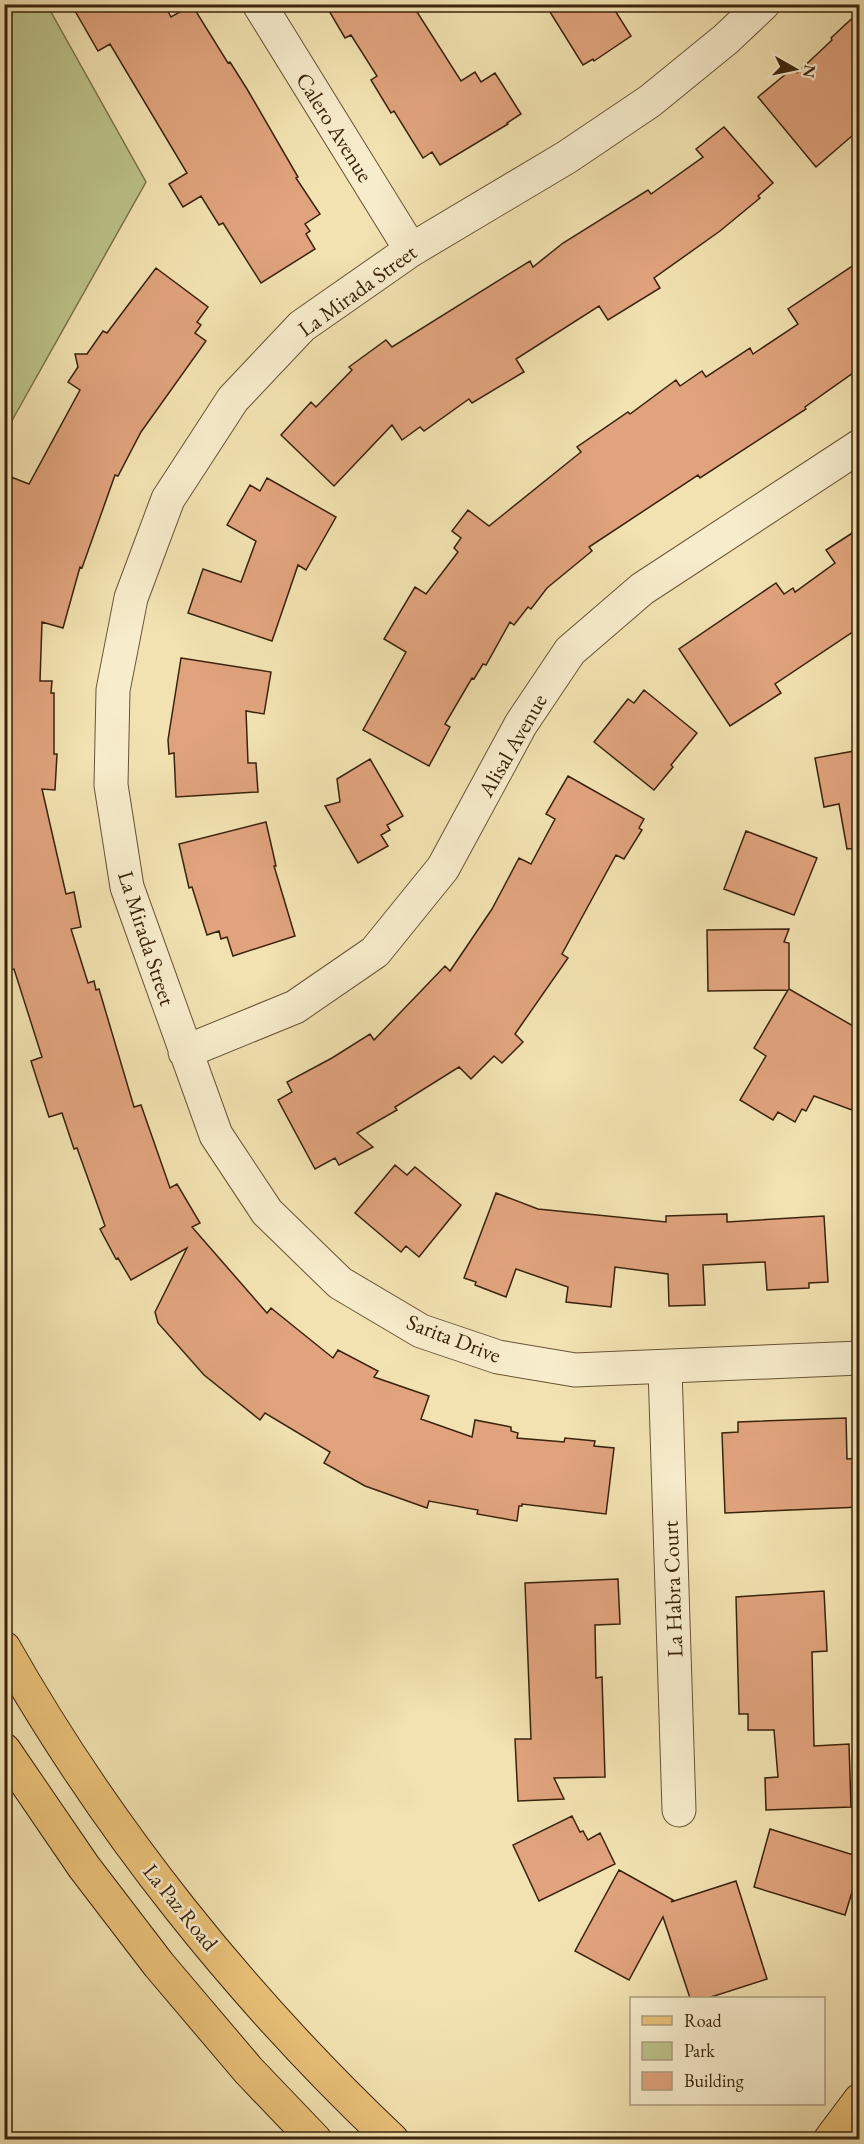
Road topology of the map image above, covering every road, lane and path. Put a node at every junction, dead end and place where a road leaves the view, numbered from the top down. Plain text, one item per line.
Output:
1 (259, 4) edge
2 (763, 4) edge
3 (411, 250) junction
4 (860, 446) edge
5 (185, 1052) junction
6 (860, 1359) edge
7 (665, 1368) junction
8 (4, 1648) edge
9 (4, 1750) edge
10 (679, 1810) dead end
11 (860, 2100) edge
12 (315, 2139) edge
13 (392, 2139) edge
14 (830, 2139) edge

1 - 3 street, Calero Avenue
2 - 3 street, La Mirada Street
3 - 5 street, La Mirada Street
4 - 5 street, Alisal Avenue
5 - 7 street, Sarita Drive
6 - 7 street, Sarita Drive
7 - 10 street, La Habra Court
8 - 13 main road, La Paz Road
9 - 12 main road
11 - 14 main road

